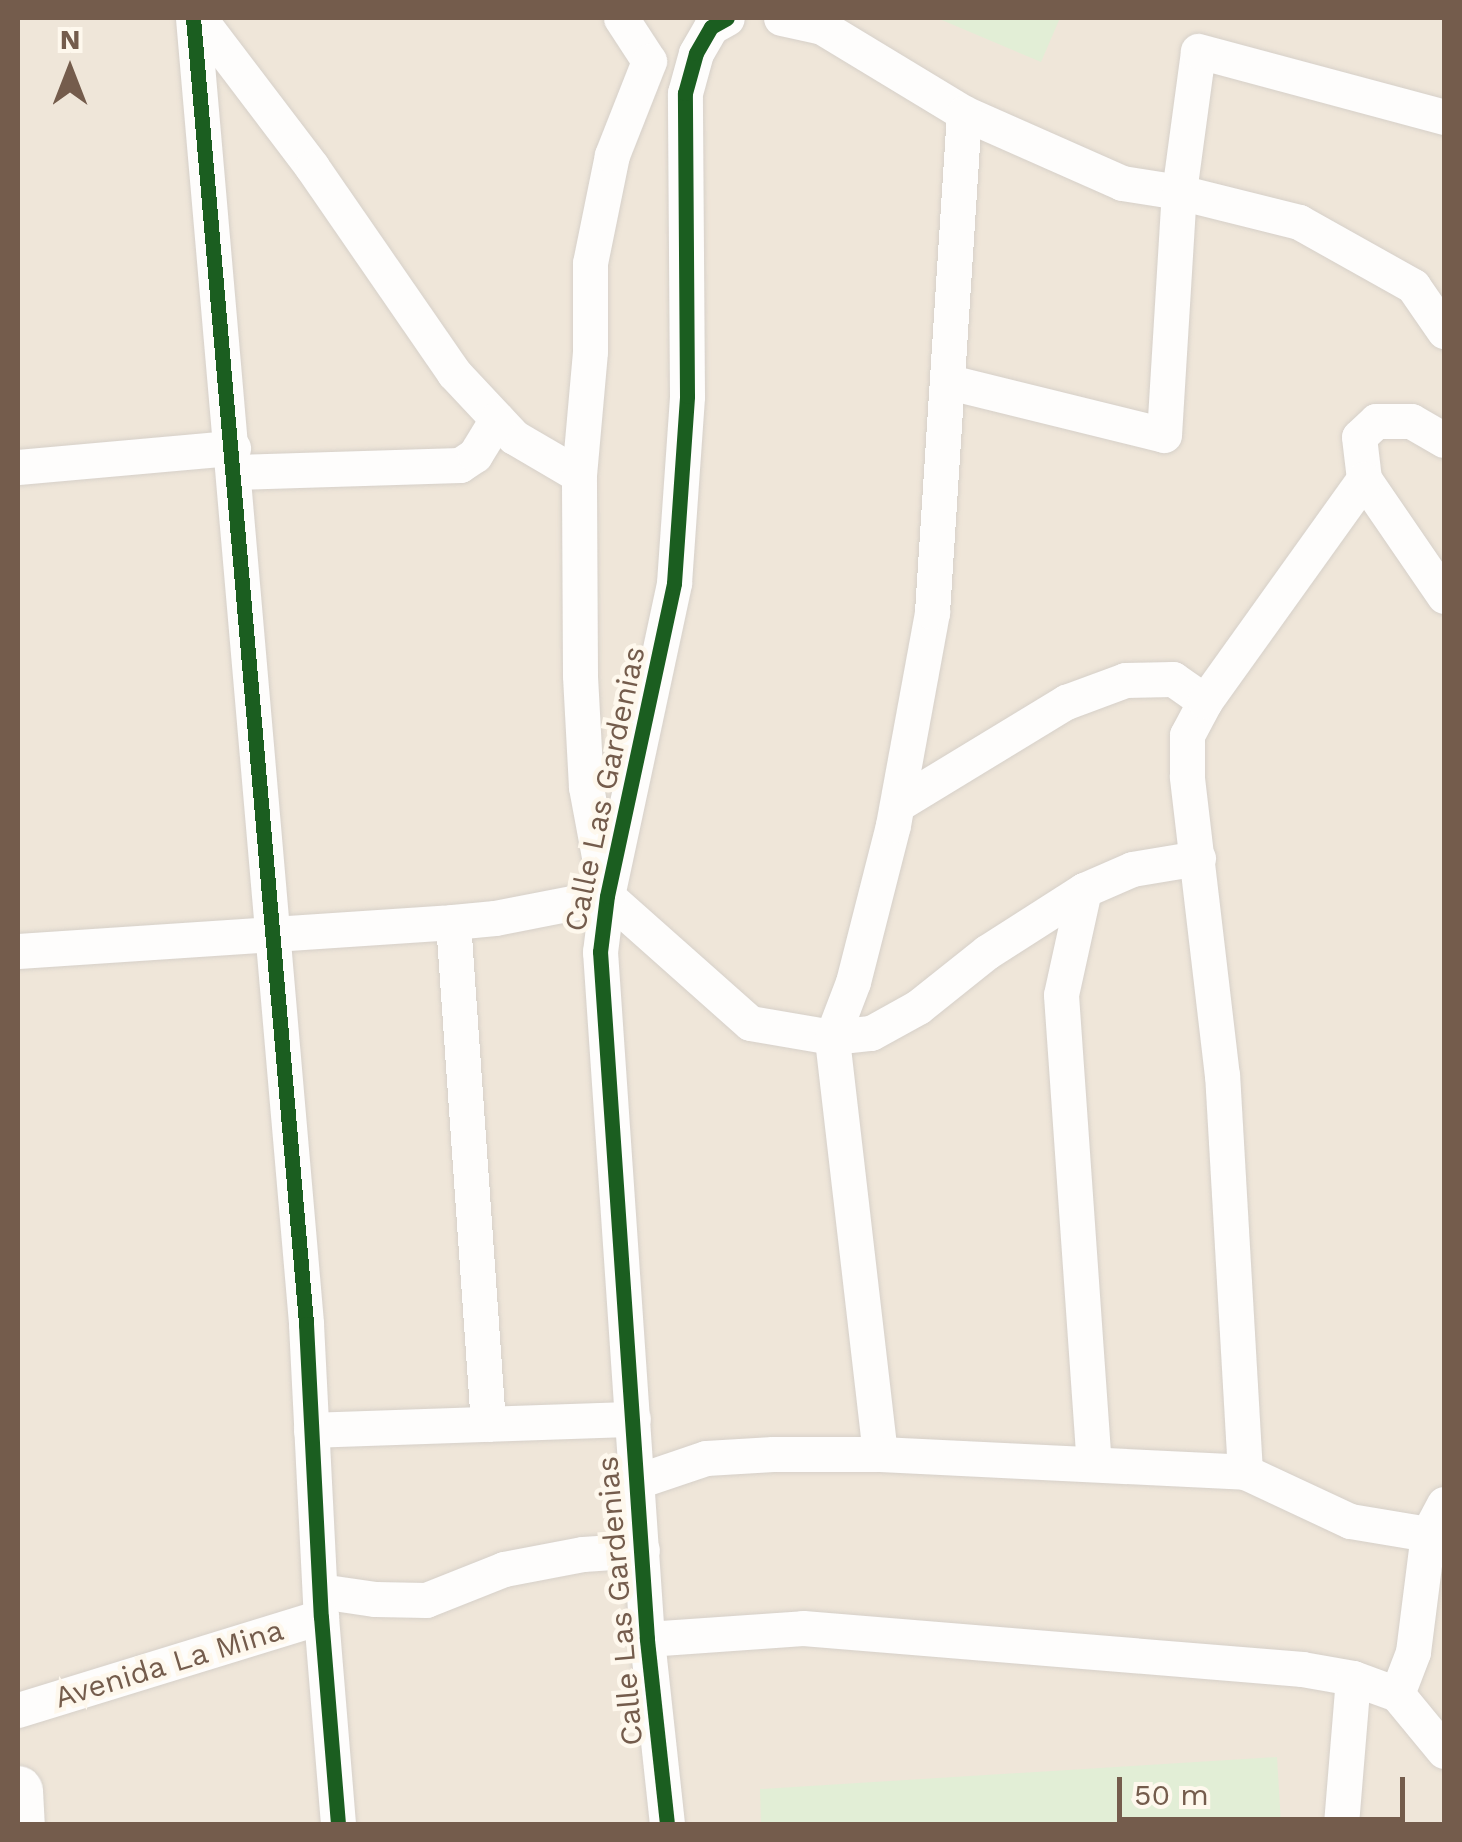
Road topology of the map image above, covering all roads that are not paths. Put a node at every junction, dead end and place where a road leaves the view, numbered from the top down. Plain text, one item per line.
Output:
1 (196, 18) edge
2 (621, 18) edge
3 (727, 18) edge
4 (781, 18) edge
5 (696, 53) junction
6 (649, 61) junction
7 (964, 112) junction
8 (1444, 117) edge
9 (1180, 192) junction
10 (1444, 332) edge
11 (949, 382) junction
12 (498, 419) junction
13 (1444, 440) edge
14 (234, 460) junction
15 (18, 467) edge
16 (578, 475) junction
17 (1364, 479) junction
18 (1444, 596) edge
19 (1205, 701) junction
20 (898, 804) junction
21 (1198, 858) junction
22 (1084, 890) junction
23 (607, 896) junction
24 (453, 922) junction
25 (270, 932) junction
26 (18, 951) edge
27 (832, 1037) junction
28 (633, 1419) junction
29 (488, 1424) junction
30 (312, 1430) junction
31 (880, 1454) junction
32 (1094, 1464) junction
33 (1245, 1472) junction
34 (638, 1481) junction
35 (1436, 1519) edge
36 (642, 1550) junction
37 (320, 1604) junction
38 (647, 1639) junction
39 (1353, 1678) junction
40 (1397, 1694) junction
41 (18, 1710) edge
42 (1444, 1751) edge
43 (18, 1791) edge
44 (20, 1824) edge
45 (338, 1824) edge
46 (667, 1824) edge
47 (1341, 1824) edge

1 - 12 street
1 - 14 street
2 - 6 street
3 - 5 street, Calle Las Gardenias
4 - 7 street
5 - 6 street
5 - 23 street, Calle Las Gardenias
6 - 16 street
7 - 9 street
7 - 11 street
8 - 9 street
9 - 10 street
9 - 11 street
11 - 20 street
12 - 14 street
12 - 16 street
13 - 17 street
14 - 15 street
14 - 25 street
16 - 23 street
17 - 18 street
17 - 19 street
19 - 20 street
19 - 21 street
20 - 27 street
21 - 22 street
21 - 33 street
22 - 27 street
22 - 32 street
23 - 24 street
23 - 27 street
23 - 28 street, Calle Las Gardenias
24 - 25 street
24 - 29 street
25 - 26 street
25 - 30 street
27 - 31 street
28 - 29 street
28 - 34 street, Calle Las Gardenias
29 - 30 street
30 - 37 street
31 - 32 street
31 - 34 street
32 - 33 street
33 - 35 street
34 - 36 street, Calle Las Gardenias
35 - 40 street
36 - 37 street
36 - 38 street, Calle Las Gardenias
37 - 41 street, Avenida La Mina
37 - 45 street
38 - 39 street
38 - 46 street, Calle Las Gardenias
39 - 40 street
39 - 47 street
40 - 42 street
43 - 44 street

